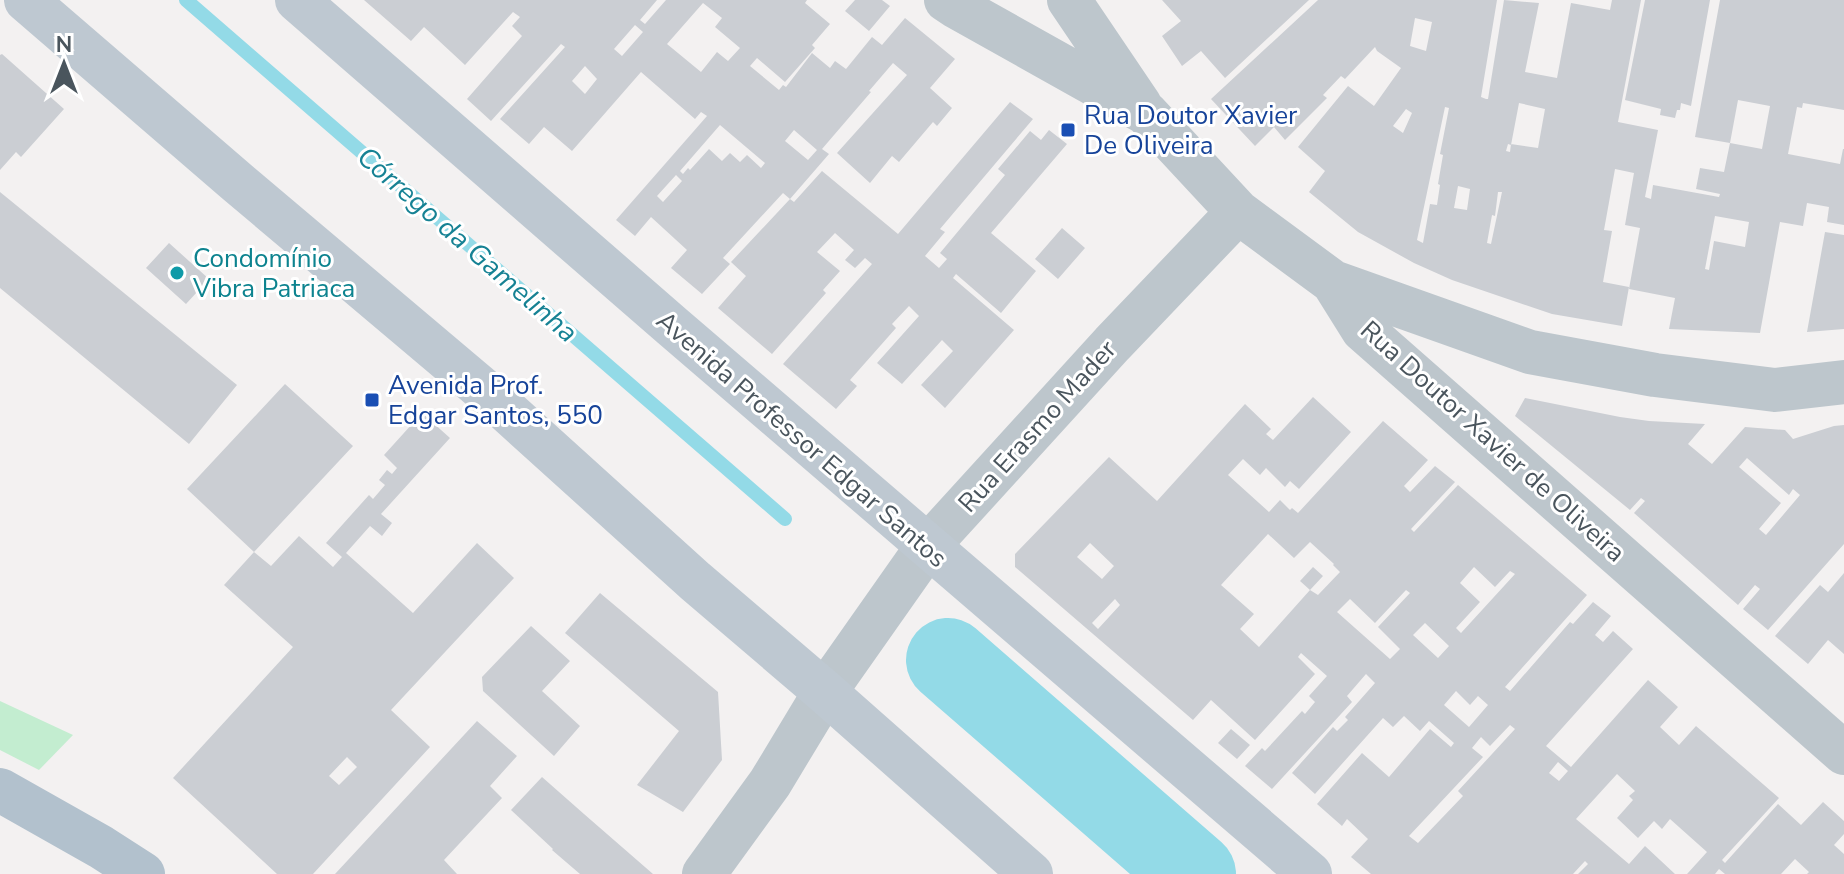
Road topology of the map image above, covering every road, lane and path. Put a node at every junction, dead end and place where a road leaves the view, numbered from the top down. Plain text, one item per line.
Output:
1 (26, 0) edge
2 (297, 0) edge
3 (946, 0) edge
4 (1069, 0) edge
5 (1146, 113) junction
6 (1238, 212) junction
7 (1333, 282) junction
8 (1844, 382) edge
9 (927, 547) junction
10 (825, 692) junction
11 (1844, 753) edge
12 (0, 790) edge
13 (143, 874) edge
14 (704, 874) edge
15 (1031, 874) edge
16 (1310, 874) edge

1 - 10 main road
2 - 9 main road, Avenida Professor Edgar Santos
3 - 5 street, Rua Doutor Xavier de Oliveira
4 - 5 street
5 - 6 street, Rua Doutor Xavier de Oliveira
6 - 7 street, Rua Doutor Xavier de Oliveira
6 - 9 street, Rua Erasmo Mader
7 - 8 street
7 - 11 street, Rua Doutor Xavier de Oliveira
9 - 10 street, Rua Erasmo Mader
9 - 16 main road, Avenida Professor Edgar Santos
10 - 14 street, Rua Erasmo Mader
10 - 15 main road
12 - 13 main road

